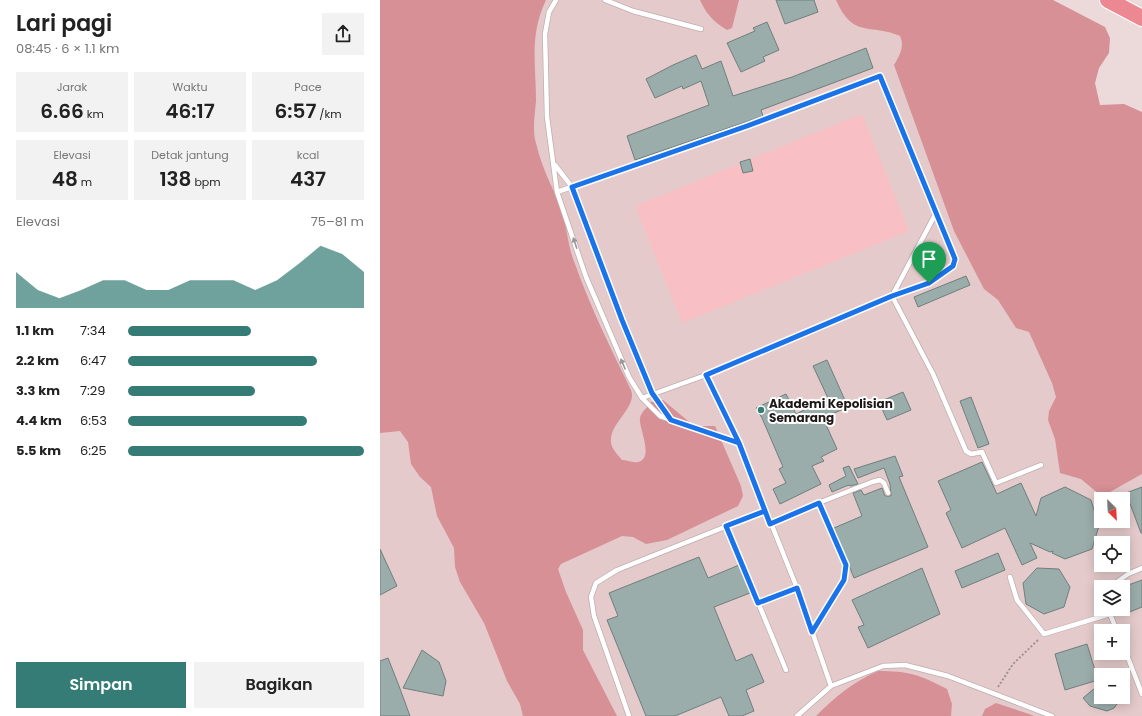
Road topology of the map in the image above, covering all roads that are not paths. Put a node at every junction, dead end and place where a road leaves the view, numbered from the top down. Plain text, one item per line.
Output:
1 (556, 0) edge
2 (605, 0) edge
3 (1108, 0) edge
4 (1142, 18) edge
5 (701, 29) dead end
6 (555, 165) junction
7 (572, 187) junction
8 (557, 192) junction
9 (936, 213) junction
10 (892, 296) junction
11 (706, 375) junction
12 (652, 393) junction
13 (642, 398) junction
14 (671, 420) junction
15 (739, 443) junction
16 (1041, 465) dead end
17 (888, 493) dead end
18 (819, 503) junction
19 (765, 511) junction
20 (770, 524) junction
21 (726, 526) junction
22 (1142, 568) edge
23 (1010, 577) dead end
24 (1120, 580) edge
25 (797, 588) junction
26 (758, 603) junction
27 (1097, 616) edge
28 (812, 632) junction
29 (1129, 660) edge
30 (786, 670) dead end
31 (831, 686) junction
32 (1142, 694) edge
33 (629, 716) edge
34 (797, 716) edge
35 (1052, 716) edge

1 - 6 lane
2 - 5 lane
3 - 4 highway
6 - 7 lane
6 - 8 lane
7 - 8 lane
7 - 9 lane
7 - 12 lane
13 -> 8 lane
9 - 10 lane
9 - 10 lane
10 - 11 lane
10 - 16 lane
11 - 12 lane
11 - 15 lane
12 - 13 lane
12 - 14 lane
13 - 14 lane
14 - 15 lane
15 - 19 lane
17 - 18 lane
18 - 20 lane
18 - 28 lane
19 - 20 lane
19 - 21 lane
20 - 25 lane
21 - 26 lane
21 - 33 lane
22 - 24 lane
23 - 27 lane
25 - 26 lane
25 - 28 lane
26 - 30 lane
28 - 31 lane
29 - 32 lane
31 - 34 lane
31 - 35 lane

